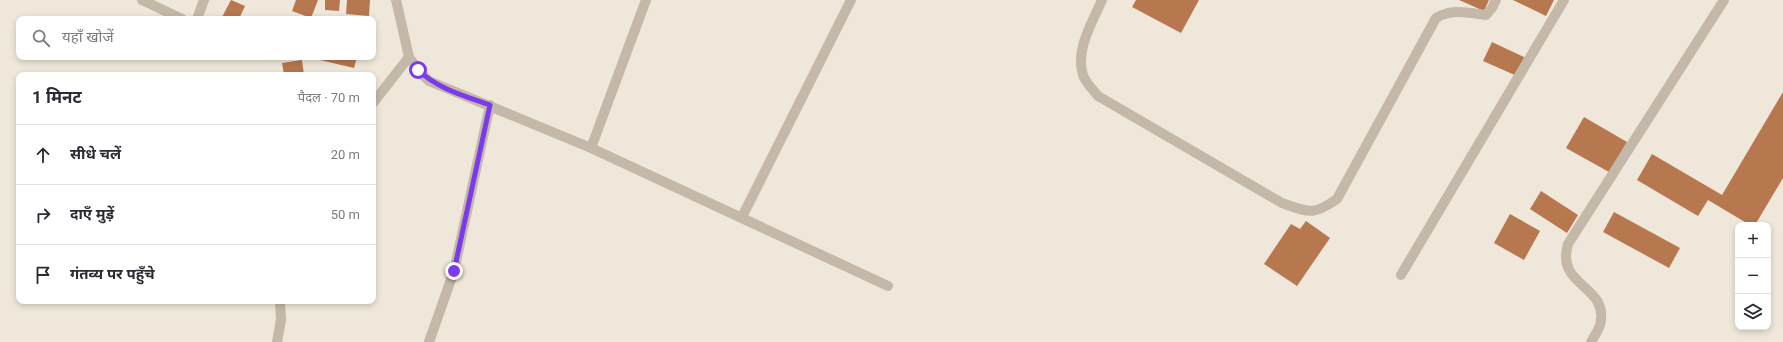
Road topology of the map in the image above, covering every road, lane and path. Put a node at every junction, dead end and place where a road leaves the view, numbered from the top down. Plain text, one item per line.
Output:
1 (142, 0) edge
2 (204, 0) edge
3 (396, 0) edge
4 (646, 0) edge
5 (851, 0) edge
6 (1102, 0) edge
7 (1496, 0) edge
8 (1564, 0) edge
9 (1724, 0) edge
10 (176, 16) edge
11 (199, 16) edge
12 (409, 57) junction
13 (376, 99) edge
14 (490, 105) junction
15 (591, 148) junction
16 (742, 217) junction
17 (1401, 275) dead end
18 (888, 286) dead end
19 (280, 304) edge
20 (277, 342) edge
21 (429, 342) edge
22 (1591, 342) edge

1 - 10 street
2 - 11 street
3 - 12 street
4 - 15 street
5 - 16 street
6 - 7 street
8 - 17 street
9 - 22 street
12 - 13 street
12 - 14 street
14 - 15 street
14 - 21 street
15 - 16 street
16 - 18 street
19 - 20 street

